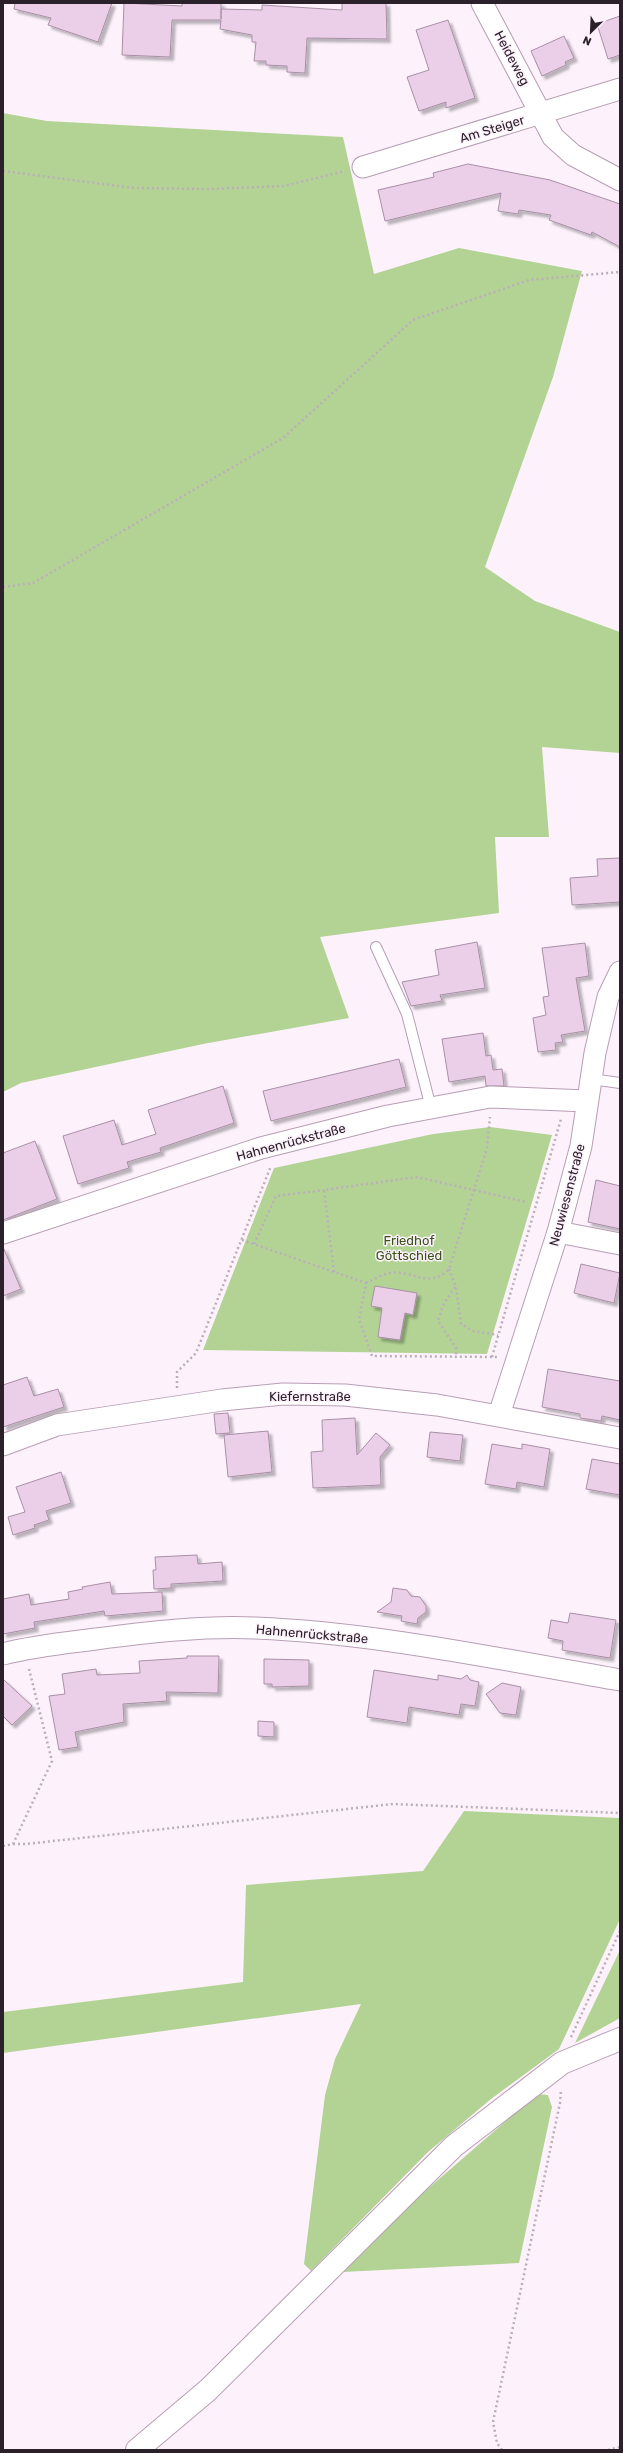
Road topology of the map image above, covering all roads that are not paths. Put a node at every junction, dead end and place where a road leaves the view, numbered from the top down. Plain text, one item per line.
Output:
1 (482, 3) edge
2 (620, 89) edge
3 (542, 114) junction
4 (363, 167) road end
5 (620, 180) edge
6 (376, 947) dead end
7 (620, 972) edge
8 (591, 1079) junction
9 (620, 1083) edge
10 (587, 1101) junction
11 (431, 1108) junction
12 (558, 1232) junction
13 (3, 1233) edge
14 (620, 1244) edge
15 (499, 1415) junction
16 (620, 1438) edge
17 (3, 1445) edge
18 (3, 1654) edge
19 (620, 1680) edge
20 (620, 2039) edge
21 (137, 2450) edge

1 - 3 street, Heideweg
2 - 3 street, Am Steiger
3 - 4 street, Am Steiger
3 - 5 street, Heideweg
6 - 11 lane
7 - 8 street, Neuwiesenstraße
8 - 9 lane
8 - 10 street, Neuwiesenstraße
10 - 11 street, Hahnenrückstraße
10 - 12 street, Neuwiesenstraße
11 - 13 street, Hahnenrückstraße
12 - 14 street
12 - 15 street, Neuwiesenstraße
15 - 16 street, Kiefernstraße
15 - 17 street, Kiefernstraße
18 - 19 street, Hahnenrückstraße
20 - 21 street

